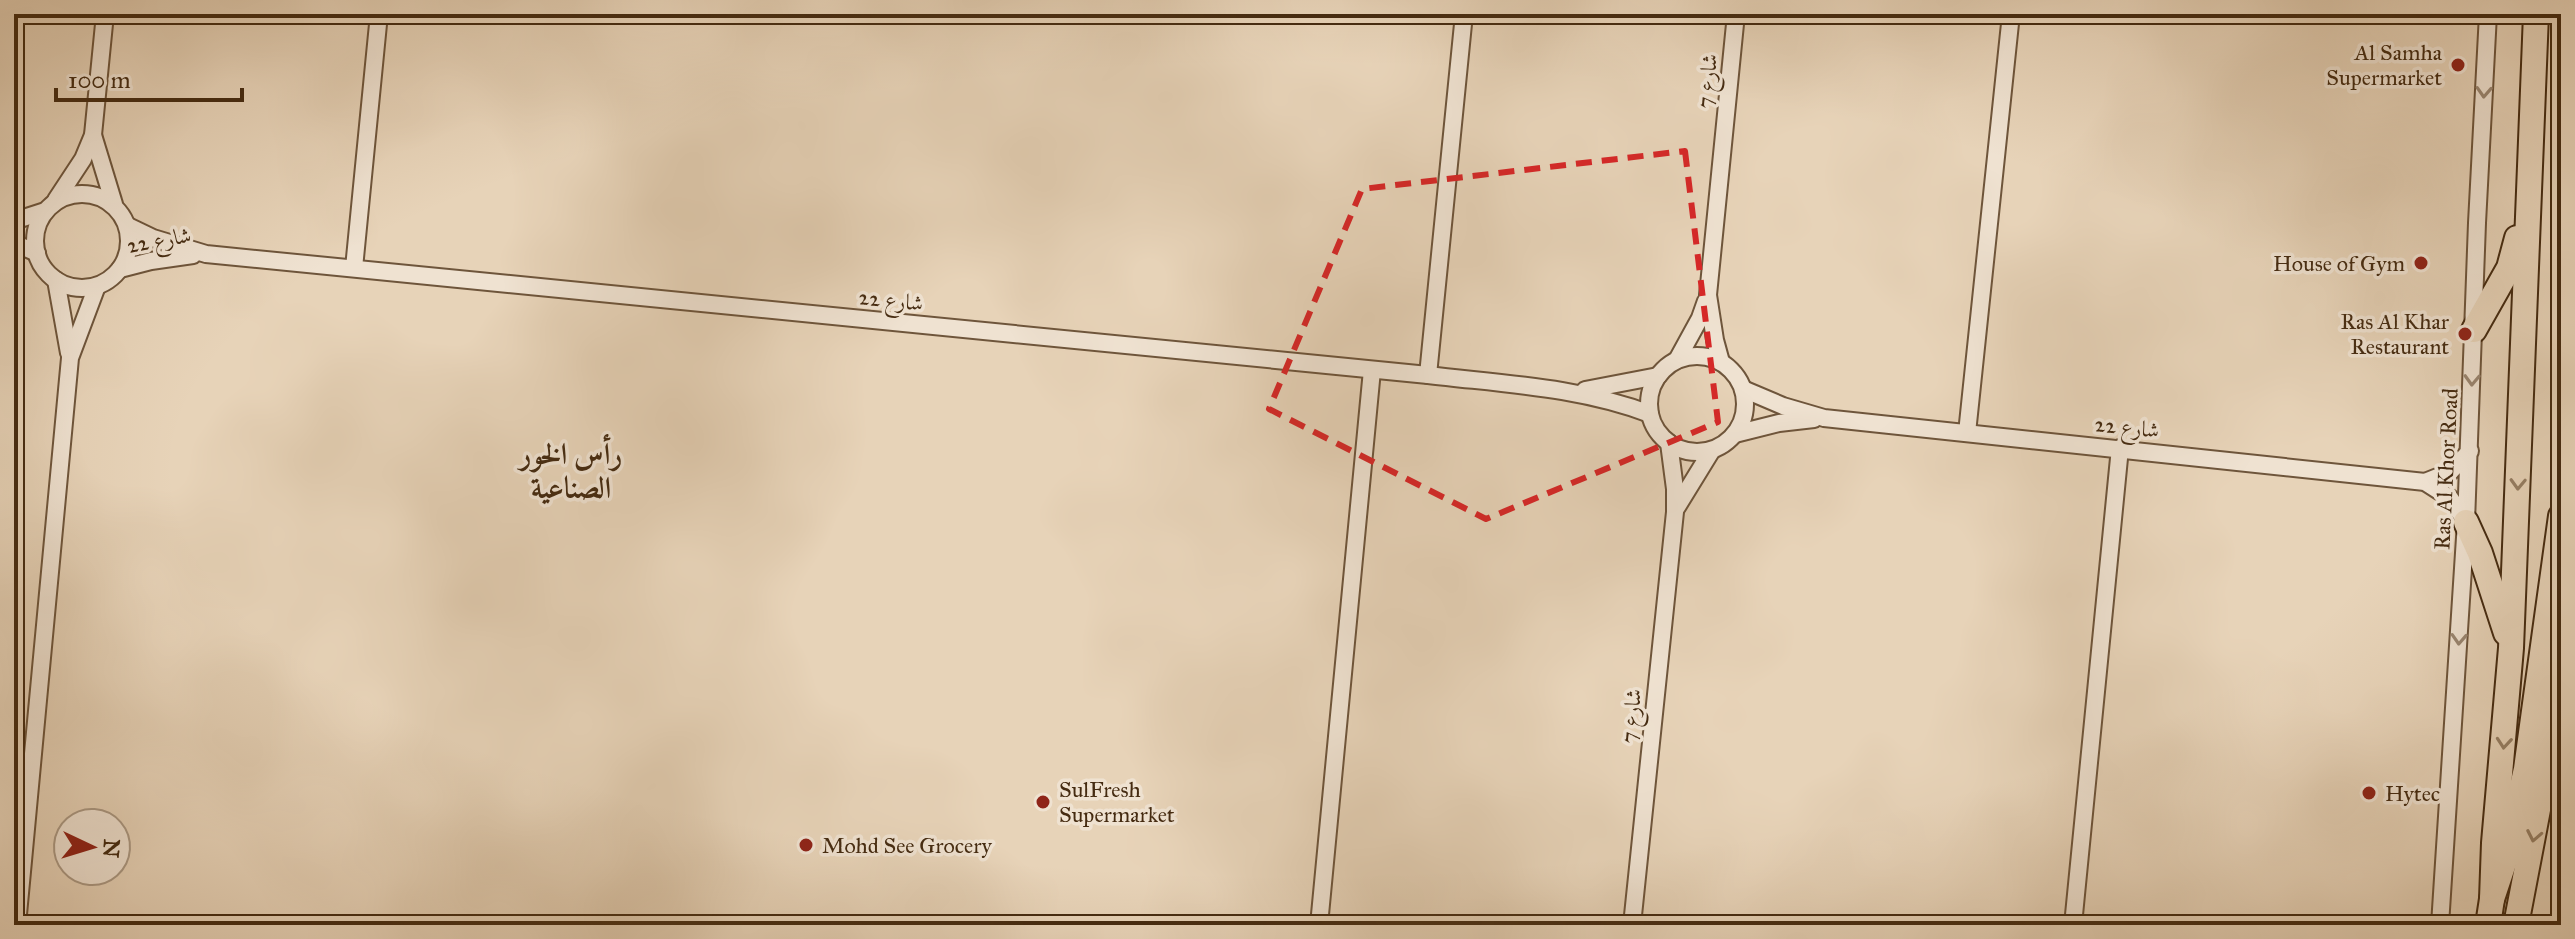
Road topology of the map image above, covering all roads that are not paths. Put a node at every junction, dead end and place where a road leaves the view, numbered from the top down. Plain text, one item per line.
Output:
1 (105, 14) edge
2 (379, 14) edge
3 (1464, 14) edge
4 (1736, 14) edge
5 (2011, 14) edge
6 (2488, 14) edge
7 (2536, 14) edge
8 (93, 135) junction
9 (2531, 145) junction
10 (114, 204) junction
11 (50, 206) junction
12 (14, 221) edge
13 (128, 226) junction
14 (14, 243) edge
15 (37, 253) junction
16 (206, 254) junction
17 (354, 268) junction
18 (120, 269) junction
19 (56, 280) junction
20 (97, 286) junction
21 (1708, 295) junction
22 (2474, 330) junction
23 (70, 358) junction
24 (1677, 360) junction
25 (1721, 362) junction
26 (1372, 370) junction
27 (1428, 375) junction
28 (1658, 376) junction
29 (1743, 389) junction
30 (1572, 392) junction
31 (1650, 414) junction
32 (1824, 418) junction
33 (1967, 433) junction
34 (1735, 434) junction
35 (1669, 443) junction
36 (2120, 448) junction
37 (1712, 450) junction
38 (2470, 451) junction
39 (2425, 482) junction
40 (1675, 512) junction
41 (2561, 516) edge
42 (2466, 522) junction
43 (2561, 564) edge
44 (2511, 648) junction
45 (2492, 899) junction
46 (17, 925) edge
47 (1319, 925) edge
48 (1632, 925) edge
49 (2073, 925) edge
50 (2440, 925) edge
51 (2488, 925) edge
52 (2516, 925) edge

1 - 8 street
2 - 17 street
3 - 27 street
4 - 21 street, شارع 7
5 - 33 street
6 -> 22 street, Ras Al Khor Road
7 - 9 highway
8 - 10 street
8 - 11 street
9 - 22 highway
9 -> 44 highway
10 - 11 street
10 - 13 street
11 - 12 street
11 - 15 street
13 - 16 street, شارع 22
13 - 18 street
14 - 15 street
15 - 19 street
16 - 17 street, شارع 22
16 - 18 street, شارع 22
17 - 26 street, شارع 22
18 - 20 street
19 - 20 street
19 - 23 street
20 - 23 street
21 - 24 street, شارع 7
21 - 25 street, شارع 7
22 -> 38 street, Ras Al Khor Road
23 - 46 street
24 - 25 street
24 - 28 street
25 - 29 street
26 - 27 street, شارع 22
26 - 47 street
27 - 30 street, شارع 22
28 - 30 street, شارع 22
28 - 31 street
29 - 32 street, شارع 22
29 - 34 street
30 - 31 street, شارع 22
31 - 35 street
32 - 33 street, شارع 22
32 - 34 street, شارع 22
33 - 36 street, شارع 22
34 - 37 street
35 - 37 street
35 - 40 street, شارع 7
36 - 39 street, شارع 22
36 - 49 street
37 - 40 street
38 - 39 street
38 - 42 street, Ras Al Khor Road
39 - 42 street
40 - 48 street, شارع 7
41 - 45 highway
42 - 44 highway
42 -> 50 street, Ras Al Khor Road
43 -> 52 highway
44 -> 45 highway
45 - 51 highway

